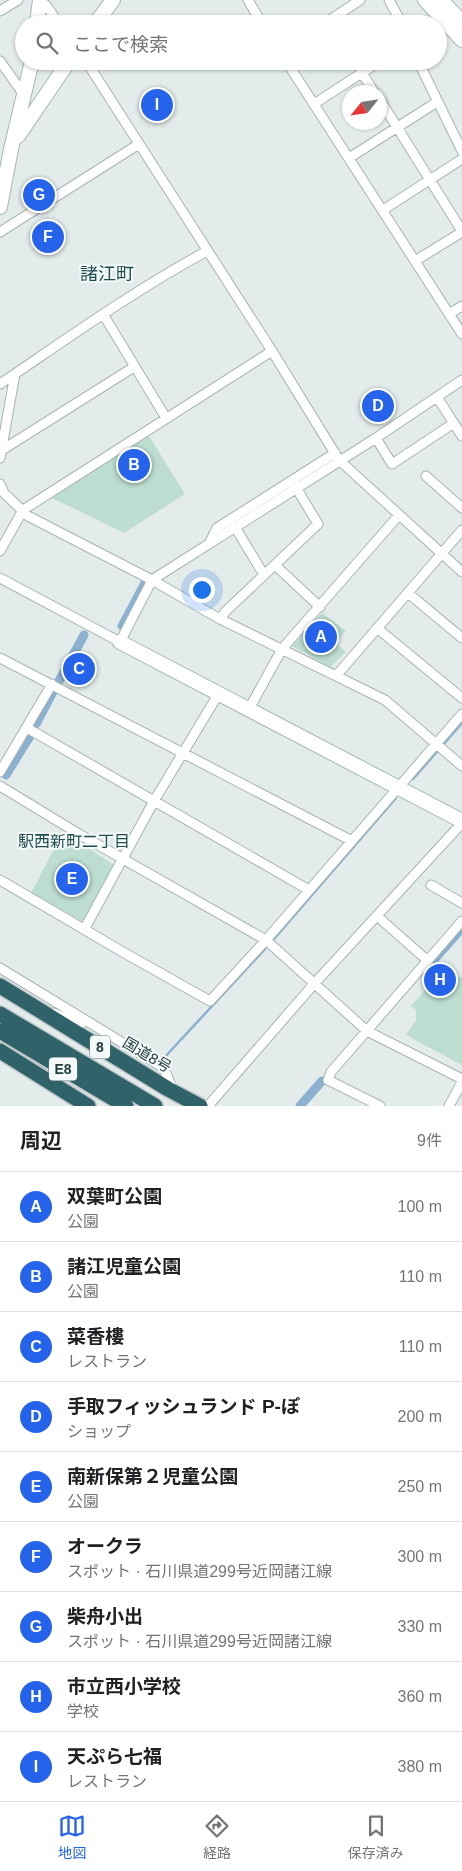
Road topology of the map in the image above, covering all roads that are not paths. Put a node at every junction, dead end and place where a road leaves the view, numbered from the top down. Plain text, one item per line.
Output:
1 (18, 0) edge
2 (113, 0) edge
3 (248, 0) edge
4 (360, 0) edge
5 (389, 0) edge
6 (425, 0) edge
7 (441, 0) edge
8 (40, 1) edge
9 (0, 11) edge
10 (38, 15) edge
11 (53, 15) edge
12 (102, 15) edge
13 (257, 15) edge
14 (338, 15) edge
15 (397, 15) edge
16 (444, 15) edge
17 (453, 22) edge
18 (462, 40) edge
19 (0, 61) edge
20 (30, 70) edge
21 (63, 70) edge
22 (92, 70) edge
23 (292, 70) edge
24 (366, 70) edge
25 (422, 70) edge
26 (362, 73) junction
27 (370, 85) edge
28 (25, 96) junction
29 (437, 102) junction
30 (314, 104) junction
31 (387, 111) edge
32 (397, 127) junction
33 (138, 144) junction
34 (462, 151) edge
35 (5, 153) edge
36 (349, 158) junction
37 (462, 159) edge
38 (430, 180) junction
39 (0, 208) edge
40 (383, 210) junction
41 (0, 232) edge
42 (462, 232) edge
43 (207, 251) junction
44 (415, 261) junction
45 (462, 306) edge
46 (103, 314) junction
47 (449, 314) junction
48 (462, 334) edge
49 (272, 351) junction
50 (134, 367) junction
51 (15, 374) junction
52 (462, 380) edge
53 (0, 384) edge
54 (437, 397) junction
55 (166, 418) junction
56 (454, 423) junction
57 (462, 436) edge
58 (376, 438) junction
59 (1, 454) edge
60 (337, 457) junction
61 (426, 476) dead end
62 (0, 484) edge
63 (294, 484) junction
64 (268, 501) junction
65 (462, 508) edge
66 (23, 510) junction
67 (399, 515) junction
68 (235, 527) junction
69 (462, 530) edge
70 (210, 543) junction
71 (0, 552) edge
72 (442, 554) junction
73 (275, 565) junction
74 (462, 572) edge
75 (264, 575) junction
76 (0, 578) edge
77 (152, 580) junction
78 (408, 593) junction
79 (320, 607) junction
80 (220, 619) junction
81 (378, 628) junction
82 (462, 638) edge
83 (120, 642) junction
84 (282, 650) junction
85 (0, 658) edge
86 (336, 676) junction
87 (52, 684) junction
88 (219, 693) junction
89 (462, 698) edge
90 (249, 708) junction
91 (462, 714) edge
92 (27, 728) junction
93 (439, 745) junction
94 (183, 754) junction
95 (462, 766) edge
96 (0, 772) edge
97 (0, 786) edge
98 (398, 787) junction
99 (154, 801) junction
100 (462, 822) edge
101 (352, 841) junction
102 (123, 858) junction
103 (0, 880) edge
104 (431, 885) dead end
105 (309, 890) junction
106 (462, 903) edge
107 (377, 916) junction
108 (462, 921) edge
109 (85, 928) junction
110 (266, 940) junction
111 (428, 961) junction
112 (0, 968) edge
113 (314, 984) junction
114 (0, 986) edge
115 (37, 1008) junction
116 (0, 1014) edge
117 (86, 1021) junction
118 (0, 1031) edge
119 (366, 1031) junction
120 (0, 1051) edge
121 (462, 1081) edge
122 (173, 1092) junction
123 (88, 1106) edge
124 (126, 1106) edge
125 (155, 1106) edge
126 (200, 1106) edge
127 (208, 1106) edge
128 (380, 1106) edge
129 (449, 1106) edge

1 - 9 street
2 - 12 street
3 - 13 street
4 - 14 street
5 - 15 street
6 - 16 street
7 - 17 street
8 - 10 street
8 - 11 street
17 - 18 street
19 - 28 street
20 - 28 street
21 - 35 street
22 - 33 street
23 - 30 street
24 - 26 street
25 - 29 street
26 - 27 street
26 - 30 street
28 - 35 street
29 - 32 street
29 - 34 street
30 - 36 street
31 - 32 street
32 - 36 street
32 - 38 street
33 - 41 street
33 - 43 street
35 - 39 street
36 - 40 street
37 - 38 street
38 - 40 street
38 - 42 street
40 - 44 street
42 - 44 street
43 - 46 street
43 - 49 street
44 - 47 street
45 - 47 street
46 - 50 street
46 - 51 street
47 - 48 street
49 - 55 street
49 - 60 street
50 - 55 street
50 - 59 street
51 - 53 street
51 - 59 street
52 - 54 street
54 - 56 street
54 - 58 street
55 - 66 street
56 - 57 street
56 - 58 street
58 - 60 street
60 - 63 street
60 - 67 street
61 - 65 street
62 - 66 street
63 - 64 street
63 - 73 street
64 - 68 street
64 - 70 street
66 - 71 street
66 - 77 street
67 - 72 street
67 - 79 street
68 - 70 street
68 - 75 street
69 - 72 street
70 - 77 street
72 - 74 street
72 - 78 street
73 - 75 street
73 - 79 street
75 - 80 street
76 - 83 street
77 - 80 street
77 - 83 street
78 - 81 street
78 - 82 street
79 - 84 street
80 - 84 street
81 - 86 street
81 - 89 street
83 - 88 street
84 - 86 street
84 - 90 street
85 - 87 street
86 - 93 street
87 - 92 street
87 - 94 street
88 - 90 street
88 - 94 street
90 - 98 street
91 - 93 street
92 - 96 street
92 - 99 street
93 - 95 street
93 - 98 street
94 - 99 street
94 - 101 street
97 - 102 street
98 - 100 street
98 - 101 street
99 - 102 street
99 - 105 street
100 - 107 street
101 - 105 street
102 - 109 street
102 - 110 street
103 - 109 street
104 - 106 street
105 - 110 street
107 - 111 street
107 - 113 street
108 - 111 street
109 - 110 street
110 - 113 street
111 - 119 street
112 - 117 street
113 - 119 street
113 - 127 street
114 - 115 highway, 国道8号 / 8
115 - 117 street
115 - 122 highway, 国道8号 / 8
116 - 125 highway, E8
117 - 122 street
118 - 124 highway, E8
119 - 121 street
119 - 128 street
120 - 123 highway
121 - 129 street
122 - 126 highway, 国道8号 / 8

